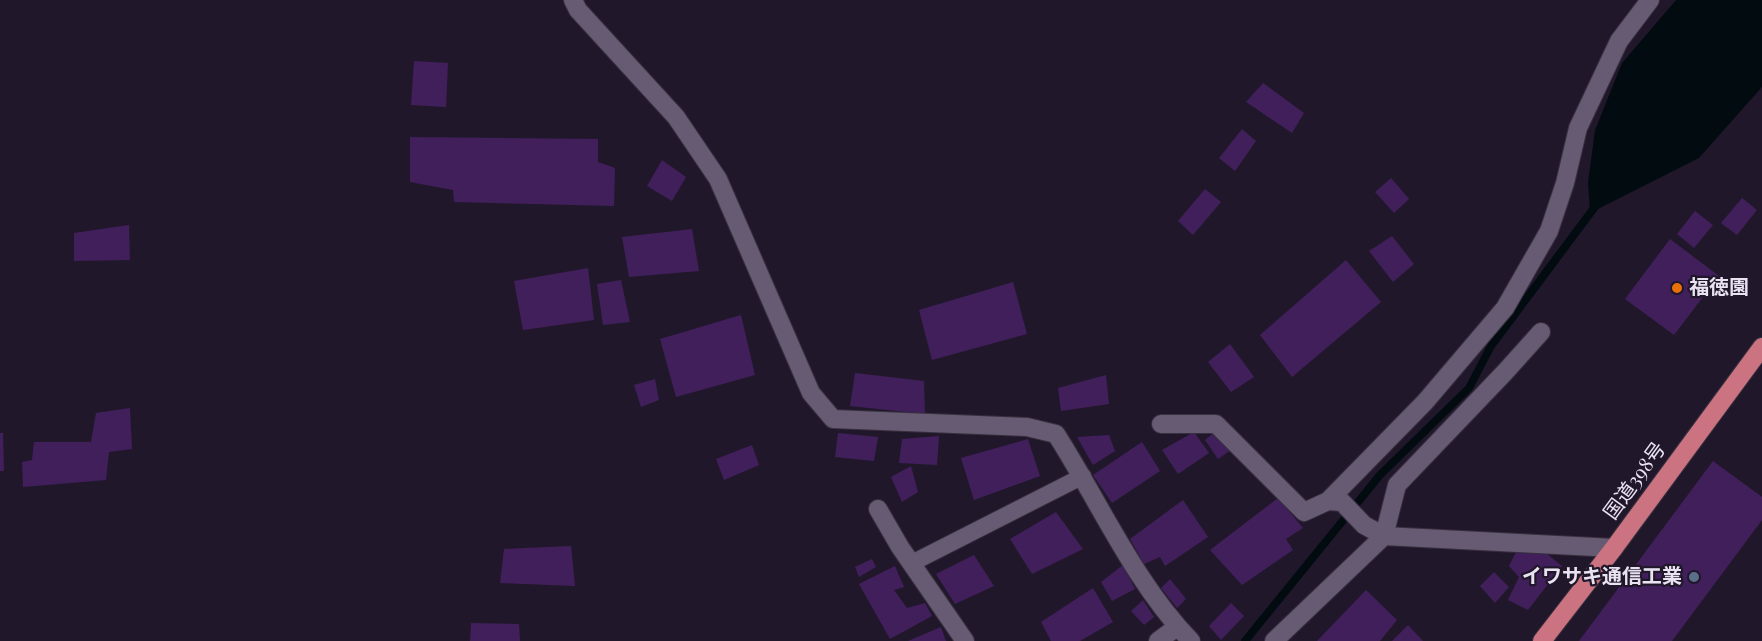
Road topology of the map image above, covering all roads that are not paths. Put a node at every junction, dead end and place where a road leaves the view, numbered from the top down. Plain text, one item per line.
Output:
1 (573, 0) edge
2 (1650, 0) edge
3 (1540, 332) dead end
4 (1762, 347) edge
5 (1161, 424) dead end
6 (1083, 476) junction
7 (1335, 501) junction
8 (878, 509) dead end
9 (1384, 536) junction
10 (1614, 548) junction
11 (912, 563) junction
12 (1177, 627) junction
13 (966, 641) edge
14 (1158, 641) edge
15 (1191, 641) edge
16 (1274, 641) edge
17 (1542, 641) edge

1 - 6 street
2 - 7 street
3 - 9 street
4 - 10 highway, 国道398号
5 - 7 street
6 - 11 lane
6 - 12 street
7 - 9 street
8 - 11 street
9 - 10 street
9 - 16 street
10 - 17 highway, 国道398号
11 - 13 street
12 - 14 street
12 - 15 street

